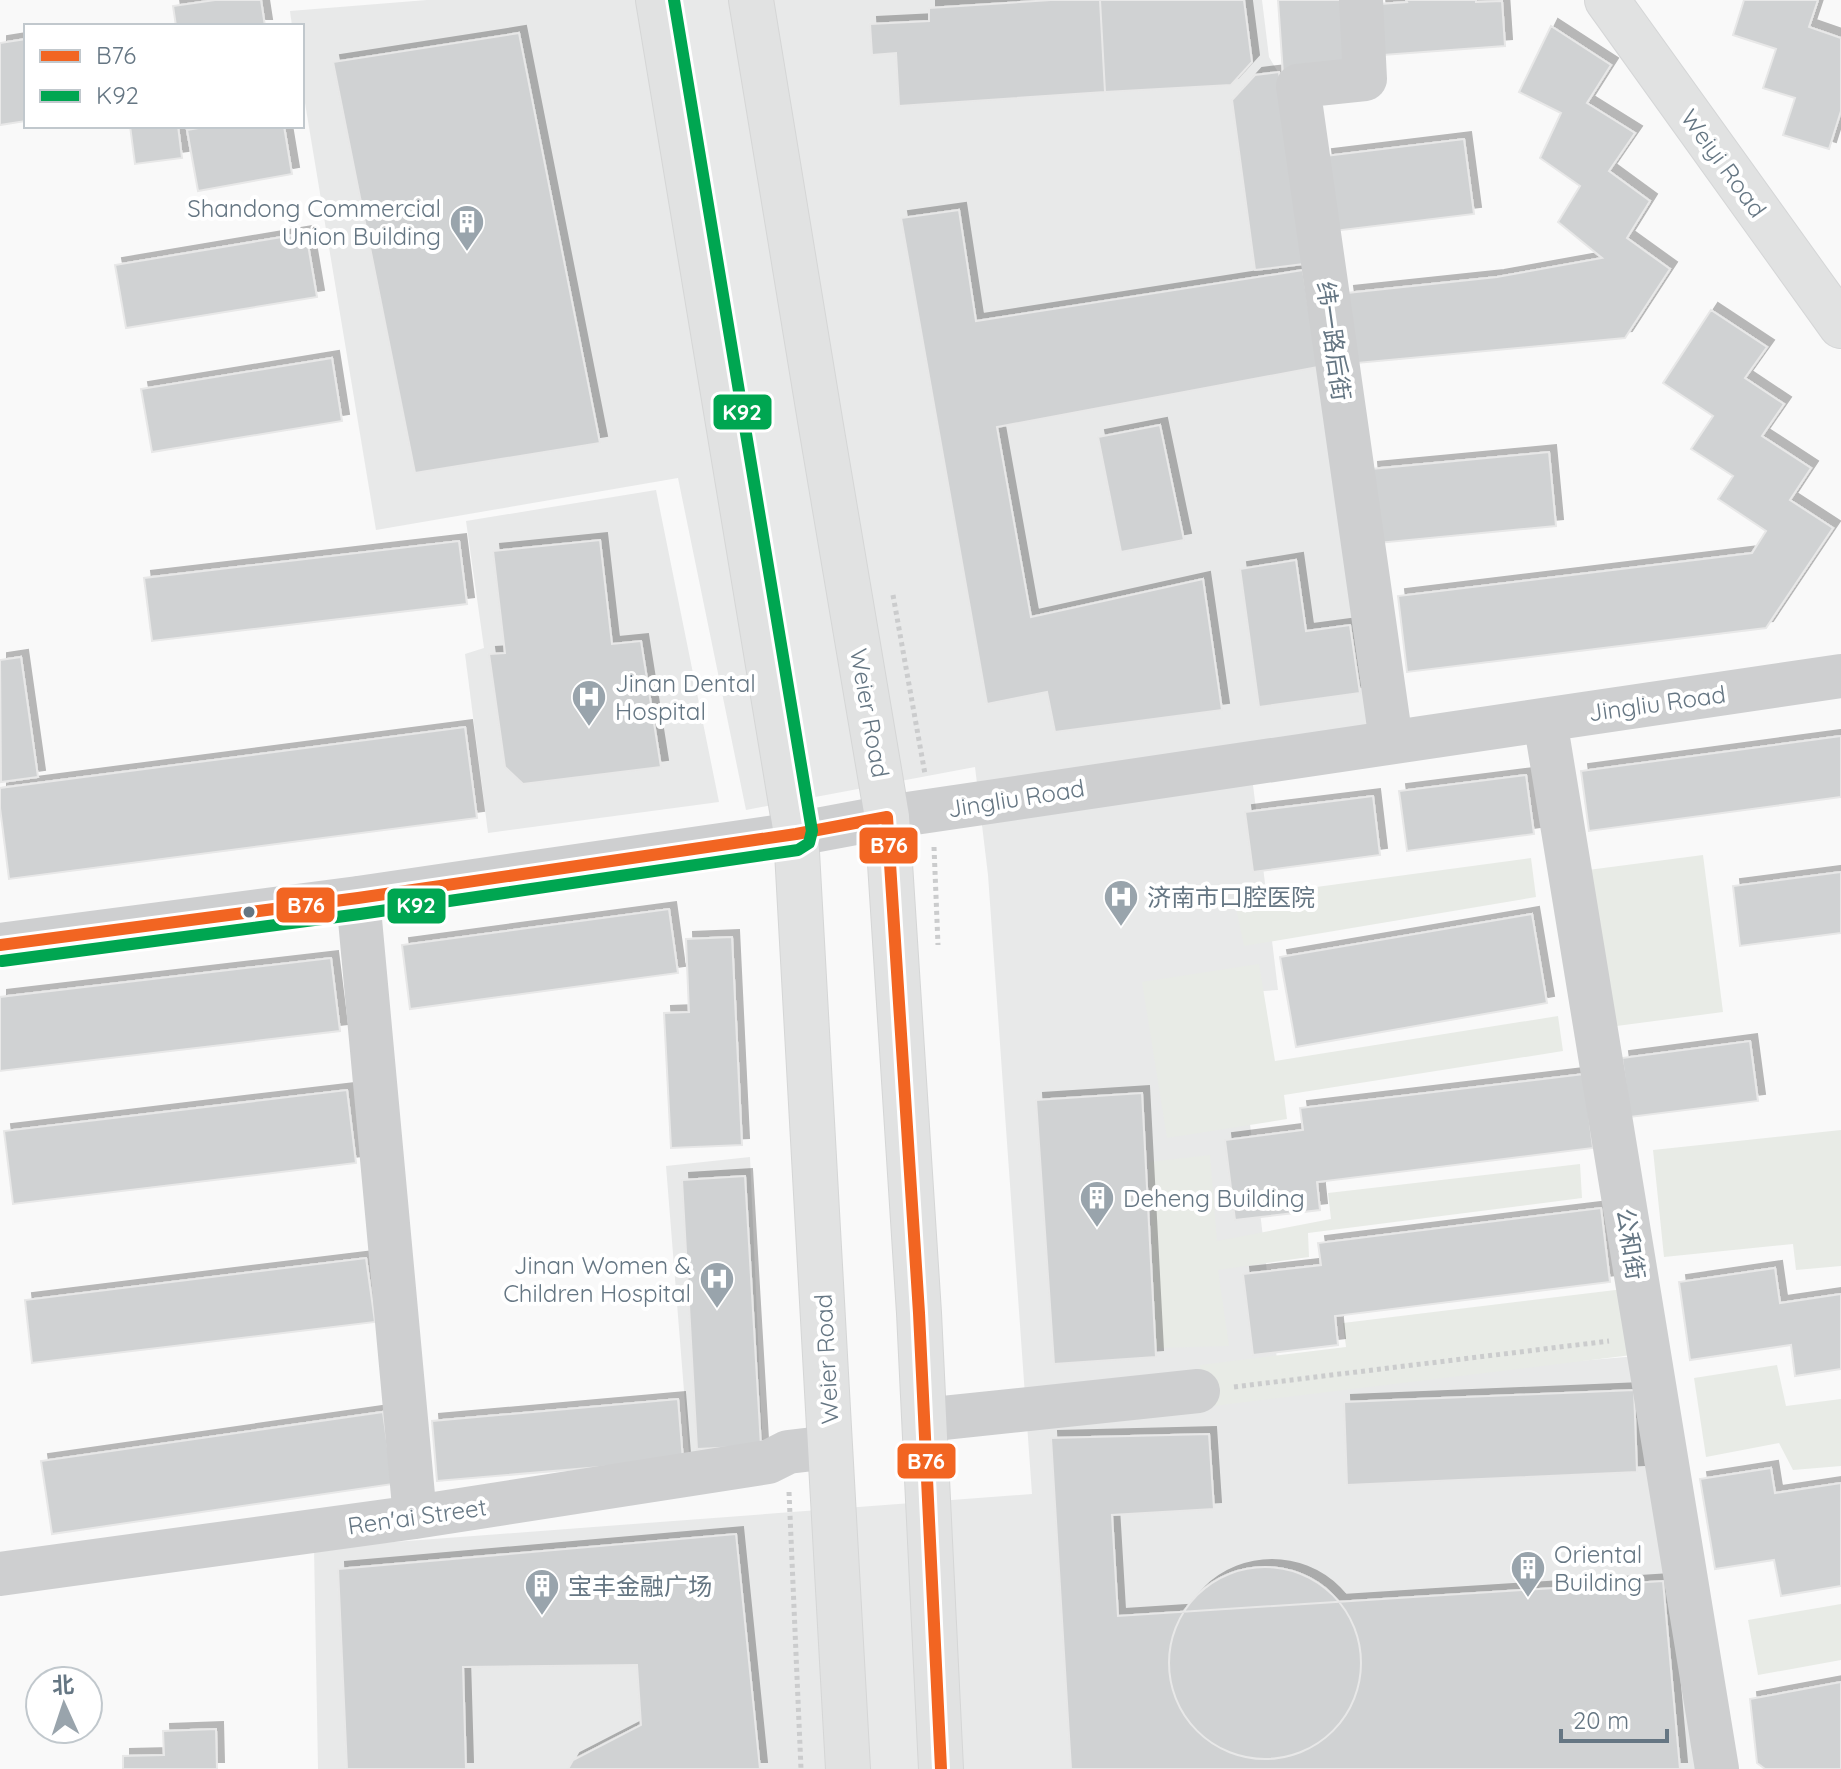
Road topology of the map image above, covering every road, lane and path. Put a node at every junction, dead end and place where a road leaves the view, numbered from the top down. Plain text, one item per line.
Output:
1 (658, 0) edge
2 (751, 0) edge
3 (1361, 0) edge
4 (1607, 0) edge
5 (1841, 326) edge
6 (1841, 676) edge
7 (1545, 720) junction
8 (1391, 741) junction
9 (887, 817) junction
10 (796, 834) junction
11 (358, 898) junction
12 (0, 945) edge
13 (1646, 1337) junction
14 (1198, 1391) joint
15 (924, 1420) junction
16 (830, 1447) junction
17 (415, 1517) junction
18 (0, 1574) edge
19 (848, 1769) edge
20 (941, 1769) edge
21 (1717, 1769) edge

1 - 10 main road, Weier Road
2 - 9 main road, Weier Road
3 - 8 street, 纬一路后街
4 - 5 main road, Weiyi Road
6 - 7 street, Jingliu Road
7 - 8 street, Jingliu Road
7 - 13 street, 公和街
8 - 9 street, Jingliu Road
9 - 10 street, Jingliu Road
9 - 15 main road, Weier Road
10 - 11 street, Jingliu Road
10 - 16 main road, Weier Road
11 - 12 street, Jingliu Road
11 - 17 street
13 - 14 path
13 - 21 street, 公和街
14 - 15 street
15 - 20 main road, Weier Road
16 - 17 street, Ren'ai Street
16 - 19 main road, Weier Road
17 - 18 street, Ren'ai Street

